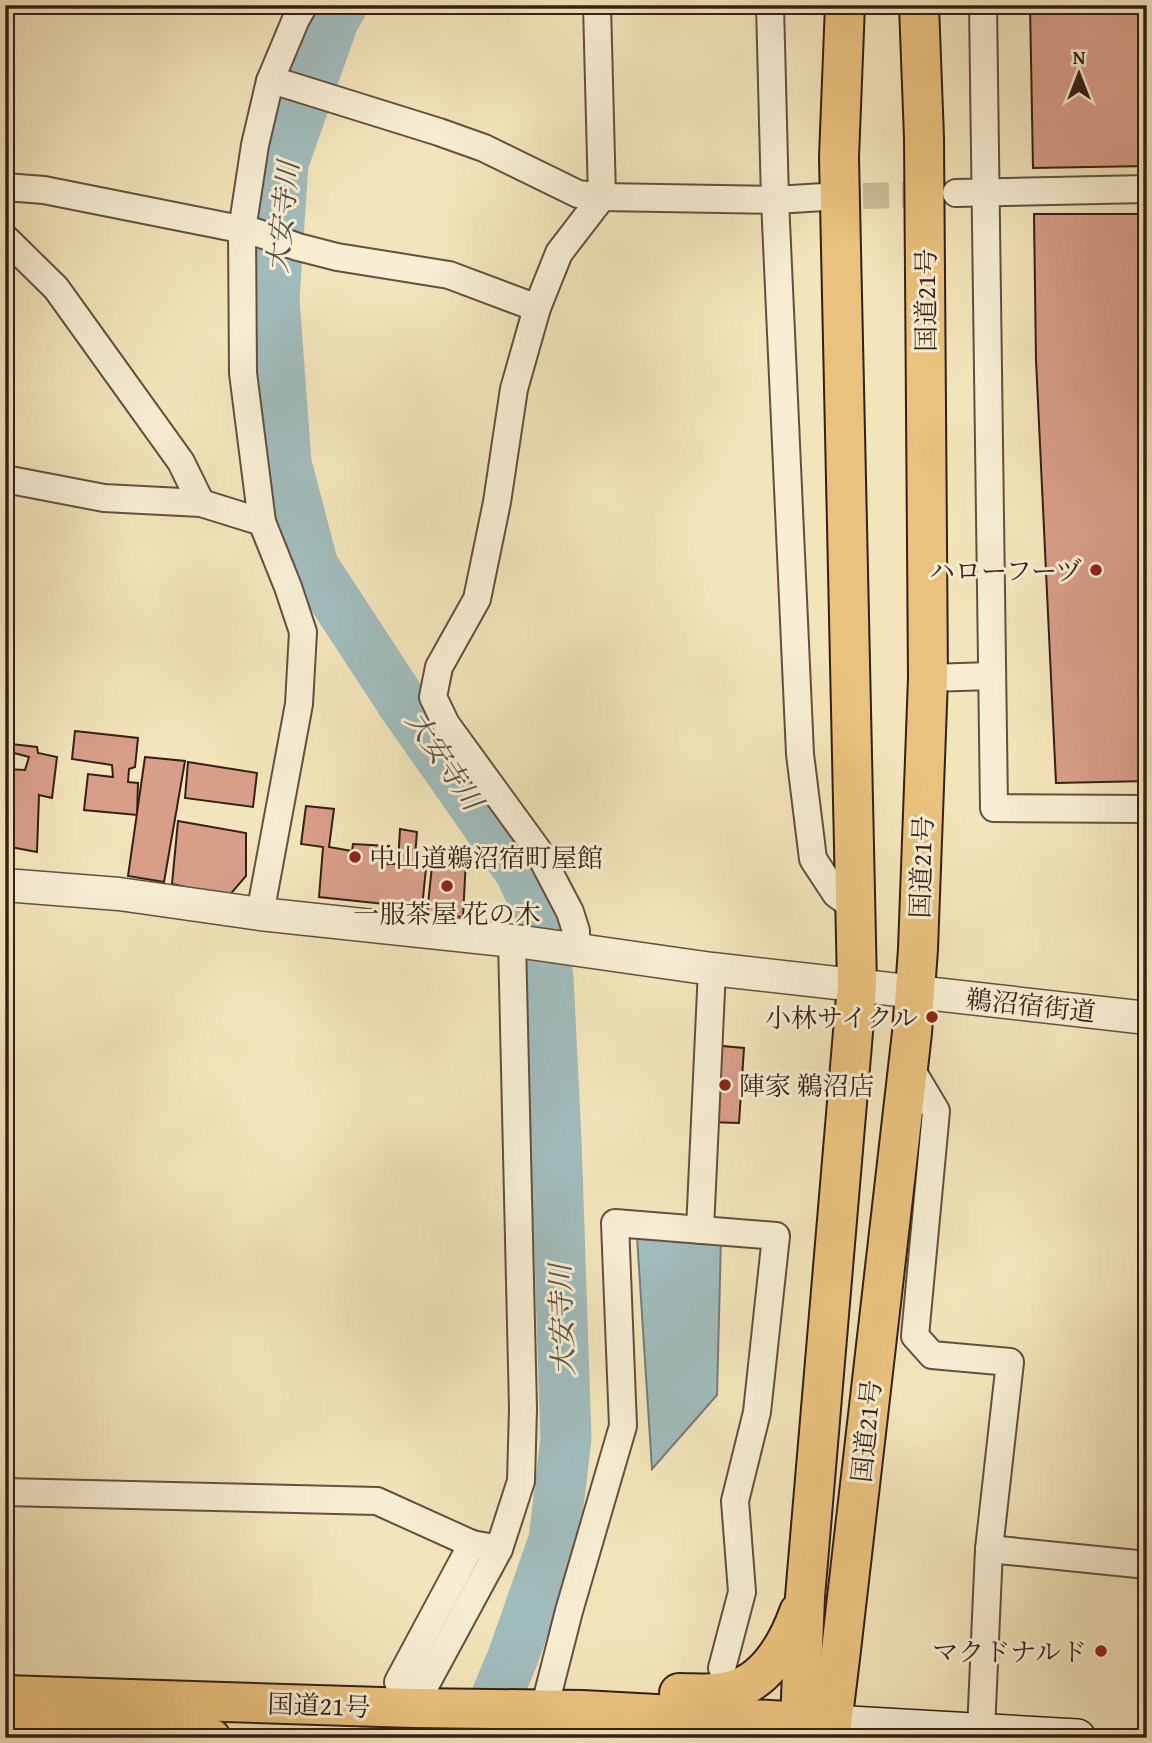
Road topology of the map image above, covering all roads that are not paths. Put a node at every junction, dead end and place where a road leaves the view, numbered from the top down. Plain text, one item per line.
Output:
1 (304, 5) edge
2 (597, 5) edge
3 (770, 5) edge
4 (845, 5) edge
5 (919, 5) edge
6 (983, 5) edge
7 (278, 83) junction
8 (5, 187) edge
9 (1147, 189) edge
10 (956, 193) tunnel mouth
11 (986, 193) junction
12 (602, 197) junction
13 (824, 197) tunnel mouth
14 (775, 200) junction
15 (249, 231) junction
16 (5, 238) edge
17 (537, 308) junction
18 (5, 480) edge
19 (201, 503) junction
20 (262, 523) junction
21 (992, 676) junction
22 (928, 678) junction
23 (1147, 809) edge
24 (5, 885) edge
25 (855, 908) junction
26 (260, 914) junction
27 (518, 942) junction
28 (572, 949) junction
29 (712, 969) junction
30 (857, 985) junction
31 (915, 993) junction
32 (1147, 1018) edge
33 (908, 1064) junction
34 (700, 1230) junction
35 (5, 1492) edge
36 (471, 1544) junction
37 (499, 1549) junction
38 (989, 1549) junction
39 (1147, 1565) edge
40 (805, 1597) junction
41 (722, 1668) dead end
42 (5, 1695) edge
43 (416, 1700) junction
44 (534, 1709) junction
45 (582, 1710) junction
46 (815, 1730) edge
47 (5, 1731) edge
48 (981, 1731) junction
49 (211, 1738) edge
50 (1077, 1738) edge

1 - 7 street
2 - 12 street
3 - 14 street
4 - 25 highway, 国道21号
5 - 22 highway, 国道21号
6 - 11 street
7 - 12 street
7 - 15 street
8 - 15 street
9 - 11 street
10 - 11 street
11 - 21 street
12 - 14 street
12 - 17 street
13 - 14 street
14 - 25 street
15 - 17 street
15 - 20 street
16 - 19 street
17 - 28 street
18 - 19 street
19 - 20 street
20 - 26 street
21 - 22 street
21 - 23 street
22 - 31 highway, 国道21号
24 - 26 street, 鵜沼宿街道
25 - 30 highway, 国道21号
26 - 27 street, 鵜沼宿街道
27 - 28 street, 鵜沼宿街道
27 - 37 street
28 - 29 street, 鵜沼宿街道
29 - 30 street, 鵜沼宿街道
29 - 34 street
30 - 31 street, 鵜沼宿街道
30 - 40 highway, 国道21号
31 - 32 street, 鵜沼宿街道
31 - 33 highway, 国道21号
33 - 38 street
33 - 46 highway, 国道21号
34 - 41 street
34 - 44 street
35 - 36 street
36 - 37 street
36 - 43 street
37 - 43 street
38 - 39 street
38 - 48 street
40 - 45 highway
40 - 46 highway, 国道21号
42 - 43 highway, 国道21号
43 - 44 highway, 国道21号
44 - 45 highway, 国道21号
45 - 46 highway, 国道21号
46 - 48 main road
47 - 49 highway
48 - 50 main road

